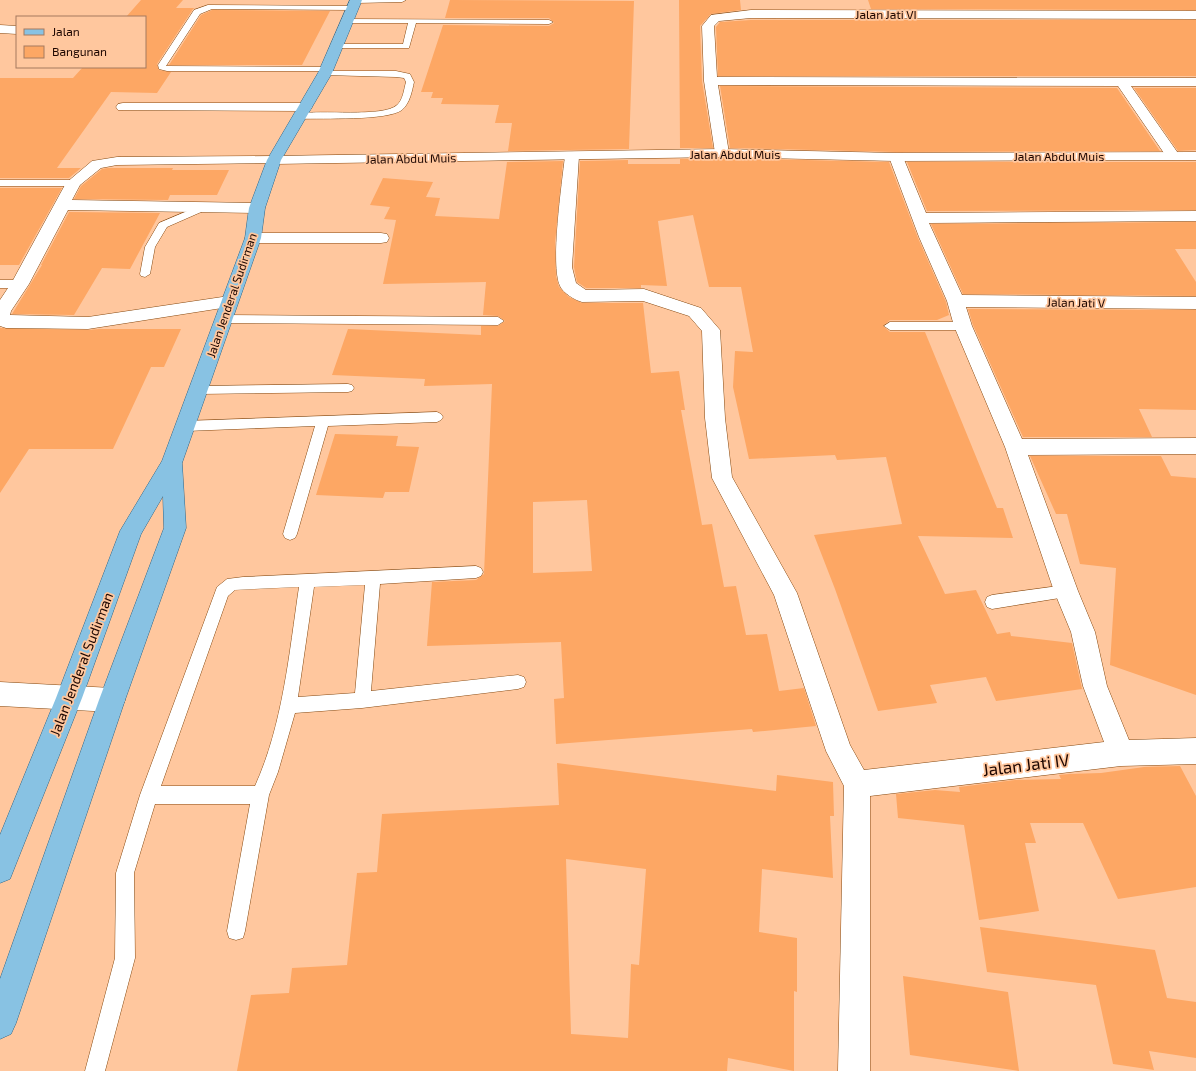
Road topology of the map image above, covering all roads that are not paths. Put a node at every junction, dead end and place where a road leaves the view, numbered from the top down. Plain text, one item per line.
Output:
1 (402, 2) edge
2 (353, 8) edge
3 (1196, 15) edge
4 (413, 21) junction
5 (549, 22) dead end
6 (0, 29) edge
7 (16, 30) edge
8 (337, 46) junction
9 (326, 71) junction
10 (711, 81) junction
11 (1122, 82) junction
12 (1196, 82) edge
13 (123, 108) dead end
14 (303, 111) junction
15 (722, 153) junction
16 (572, 156) junction
17 (1173, 156) junction
18 (1196, 156) edge
19 (896, 157) junction
20 (274, 160) junction
21 (0, 183) edge
22 (74, 183) junction
23 (62, 205) junction
24 (204, 207) junction
25 (257, 208) junction
26 (1196, 216) edge
27 (922, 218) junction
28 (253, 238) junction
29 (380, 238) dead end
30 (145, 274) dead end
31 (0, 284) edge
32 (20, 284) junction
33 (956, 301) junction
34 (229, 302) junction
35 (1196, 303) edge
36 (223, 319) junction
37 (498, 321) dead end
38 (890, 326) dead end
39 (963, 326) junction
40 (348, 388) dead end
41 (198, 390) junction
42 (437, 417) dead end
43 (323, 421) junction
44 (186, 426) junction
45 (1196, 446) edge
46 (1015, 448) junction
47 (172, 463) junction
48 (290, 534) dead end
49 (476, 572) dead end
50 (373, 578) junction
51 (307, 581) junction
52 (1066, 591) junction
53 (992, 602) dead end
54 (518, 682) dead end
55 (0, 694) edge
56 (69, 698) junction
57 (112, 700) junction
58 (362, 700) junction
59 (289, 706) junction
60 (1196, 751) edge
61 (1121, 753) junction
62 (857, 784) junction
63 (148, 795) junction
64 (260, 795) junction
65 (0, 869) edge
66 (236, 931) dead end
67 (0, 1023) edge
68 (95, 1071) edge
69 (854, 1071) edge

1 - 2 lane
2 - 4 lane
2 - 8 main road, Jalan Jenderal Sudirman
2 - 9 lane
3 - 10 street, Jalan Jati VI
4 - 5 lane
4 - 8 lane
6 - 7 street
8 - 9 main road, Jalan Jenderal Sudirman
9 - 14 main road, Jalan Jenderal Sudirman
9 - 14 lane
10 - 11 street
10 - 15 street, Jalan Jati VI
11 - 12 street
11 - 17 street
13 - 14 street
14 - 20 main road, Jalan Jenderal Sudirman
15 - 16 street, Jalan Abdul Muis
15 - 19 street, Jalan Abdul Muis
16 - 20 street, Jalan Abdul Muis
16 - 62 street
17 - 18 street, Jalan Abdul Muis
17 - 19 street, Jalan Abdul Muis
19 - 27 street
20 - 22 street, Jalan Abdul Muis
20 - 25 main road, Jalan Jenderal Sudirman
21 - 22 lane
22 - 23 street
23 - 24 street
23 - 32 street
24 - 25 street
24 - 30 lane
25 - 28 main road, Jalan Jenderal Sudirman
26 - 27 street
27 - 33 street
28 - 29 street
28 - 34 main road, Jalan Jenderal Sudirman
31 - 32 lane
32 - 34 street
33 - 35 street, Jalan Jati V
33 - 39 street
34 - 36 main road, Jalan Jenderal Sudirman
36 - 37 lane
36 - 41 main road, Jalan Jenderal Sudirman
38 - 39 lane
39 - 46 street
40 - 41 lane
41 - 44 main road, Jalan Jenderal Sudirman
42 - 43 lane
43 - 44 lane
43 - 48 lane
44 - 47 main road, Jalan Jenderal Sudirman
45 - 46 street
46 - 52 street
47 - 56 main road, Jalan Jenderal Sudirman
47 - 57 main road, Jalan Jenderal Sudirman
49 - 50 lane
50 - 51 lane
50 - 58 lane
51 - 59 lane
51 - 63 lane
52 - 53 lane
52 - 61 street
54 - 58 lane
55 - 56 street
56 - 57 street
56 - 65 main road, Jalan Jenderal Sudirman
57 - 67 main road, Jalan Jenderal Sudirman
58 - 59 lane
59 - 64 lane
60 - 61 street, Jalan Jati IV
61 - 62 street, Jalan Jati IV
62 - 69 street
63 - 64 lane
63 - 68 lane
64 - 66 lane

